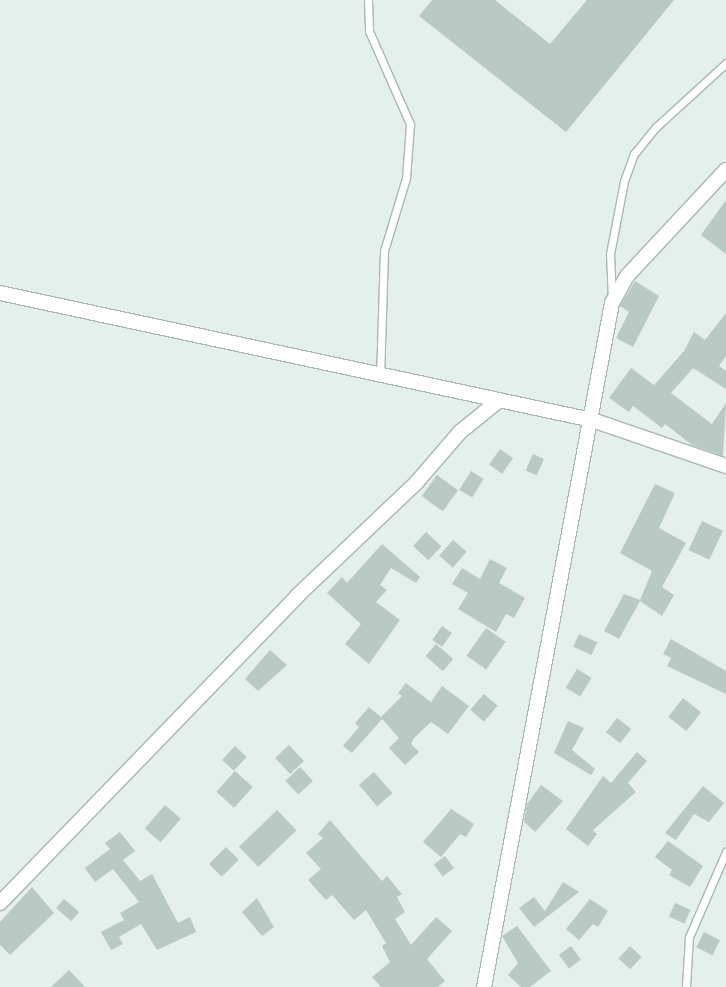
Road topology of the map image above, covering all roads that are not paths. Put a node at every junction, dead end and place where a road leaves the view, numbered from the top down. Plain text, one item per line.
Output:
1 (368, 0) edge
2 (726, 63) edge
3 (726, 170) edge
4 (0, 293) edge
5 (612, 304) junction
6 (380, 376) junction
7 (497, 402) junction
8 (592, 420) junction
9 (726, 466) edge
10 (726, 852) edge
11 (0, 904) edge
12 (484, 987) edge
13 (686, 987) edge

1 - 6 lane
2 - 5 lane
3 - 5 street
4 - 6 street
5 - 8 street
6 - 7 street
7 - 8 street
7 - 11 street
8 - 9 street
8 - 12 street
10 - 13 lane

